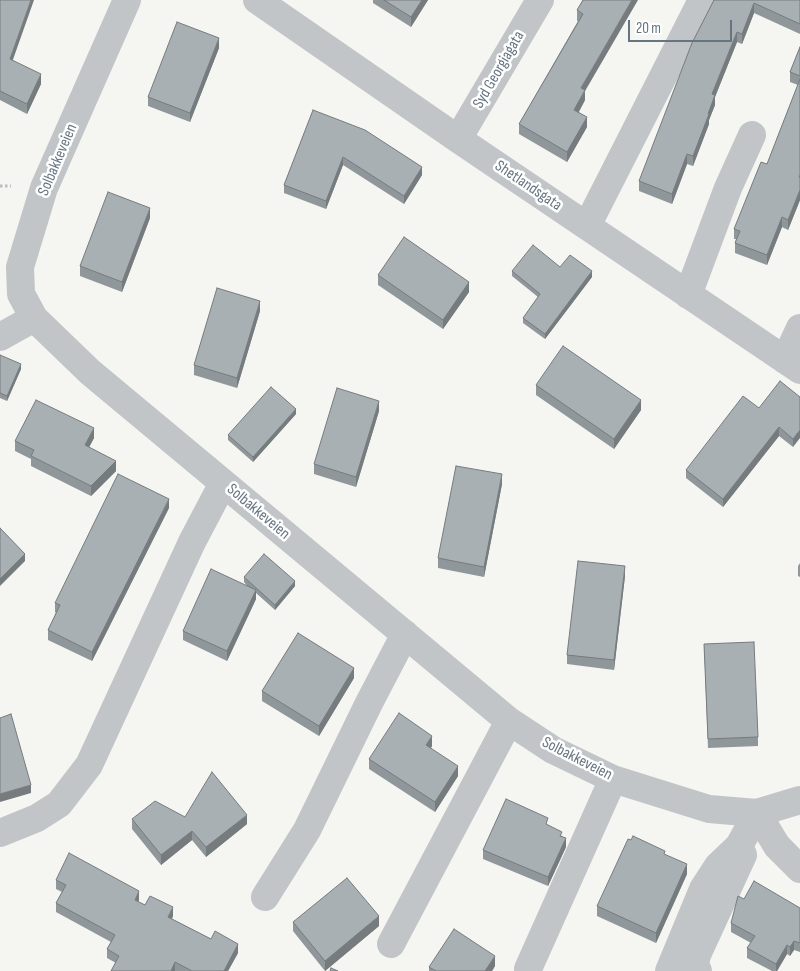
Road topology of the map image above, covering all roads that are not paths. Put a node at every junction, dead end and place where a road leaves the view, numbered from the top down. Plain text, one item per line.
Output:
1 (127, 0) edge
2 (257, 0) edge
3 (540, 0) edge
4 (702, 0) edge
5 (752, 135) dead end
6 (458, 140) junction
7 (587, 226) junction
8 (688, 295) junction
9 (34, 318) junction
10 (800, 328) edge
11 (0, 338) edge
12 (793, 365) edge
13 (224, 483) junction
14 (405, 634) junction
15 (508, 720) junction
16 (613, 779) junction
17 (800, 800) edge
18 (757, 812) junction
19 (0, 833) edge
20 (739, 846) junction
21 (800, 869) edge
22 (265, 897) dead end
23 (391, 944) dead end
24 (528, 969) dead end
25 (668, 971) edge
26 (698, 971) edge

1 - 9 street, Solbakkeveien
2 - 6 street, Shetlandsgata
3 - 6 street, Syd Georgiagata
4 - 7 street
5 - 8 street
6 - 7 street, Shetlandsgata
7 - 8 street, Shetlandsgata
8 - 12 street, Shetlandsgata
9 - 11 street
9 - 13 street, Solbakkeveien
10 - 12 street
13 - 14 street, Solbakkeveien
13 - 19 street
14 - 15 street, Solbakkeveien
14 - 22 street
15 - 16 street, Solbakkeveien
15 - 23 street
16 - 18 street, Solbakkeveien
16 - 24 street
17 - 18 street, Solbakkeveien
18 - 20 street
18 - 21 street
20 - 25 street
20 - 26 street

